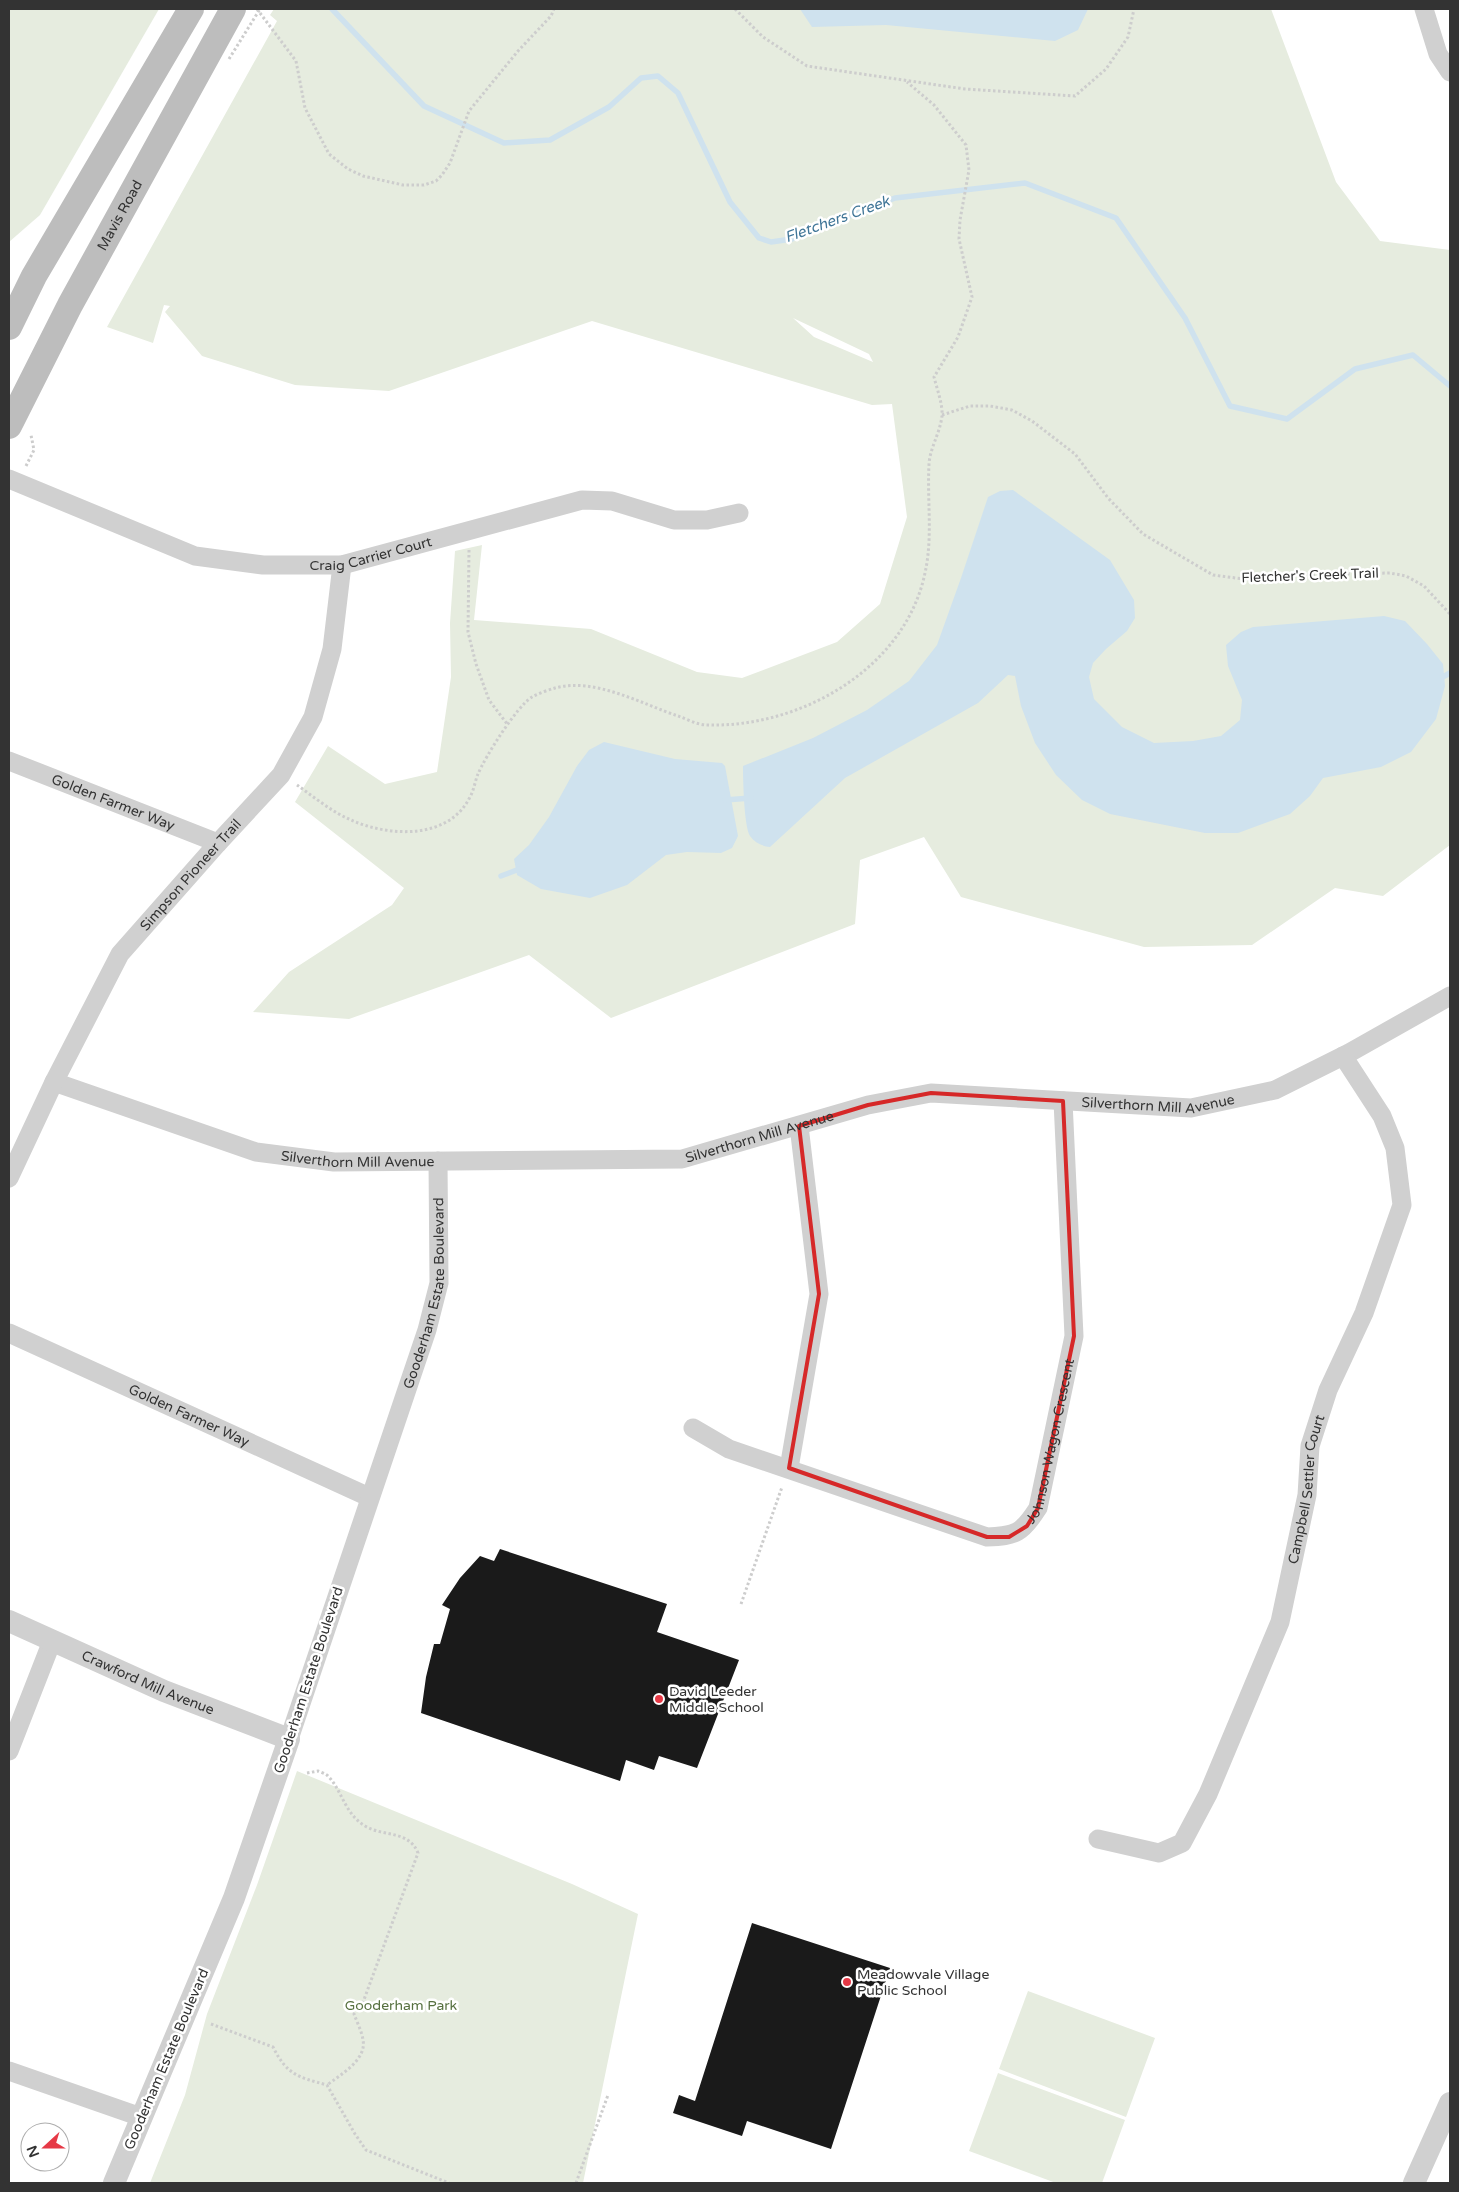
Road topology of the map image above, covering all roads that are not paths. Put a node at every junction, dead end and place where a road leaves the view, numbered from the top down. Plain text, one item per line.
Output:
1 (233, 9) edge
2 (1424, 9) edge
3 (189, 11) edge
4 (1450, 72) edge
5 (9, 328) edge
6 (9, 426) edge
7 (9, 479) edge
8 (739, 513) dead end
9 (342, 565) junction
10 (9, 761) edge
11 (218, 843) junction
12 (1450, 996) edge
13 (1343, 1056) junction
14 (54, 1082) junction
15 (1063, 1101) junction
16 (799, 1126) junction
17 (438, 1161) junction
18 (9, 1178) edge
19 (9, 1333) edge
20 (693, 1428) dead end
21 (789, 1468) junction
22 (369, 1497) junction
23 (9, 1622) edge
24 (52, 1641) junction
25 (289, 1739) junction
26 (9, 1750) edge
27 (1098, 1839) dead end
28 (9, 2071) edge
29 (1450, 2103) edge
30 (141, 2117) junction
31 (114, 2183) edge
32 (1414, 2183) edge

1 - 6 main road, Mavis Road
2 - 4 street
3 - 5 main road
7 - 9 street, Craig Carrier Court
8 - 9 street, Craig Carrier Court
9 - 11 street, Simpson Pioneer Trail
10 - 11 street, Golden Farmer Way
11 - 14 street, Simpson Pioneer Trail
12 - 13 street, Silverthorn Mill Avenue
13 - 15 street, Silverthorn Mill Avenue
13 - 27 street, Campbell Settler Court
14 - 17 street, Silverthorn Mill Avenue
14 - 18 street, Simpson Pioneer Trail
15 - 16 street, Silverthorn Mill Avenue
15 - 21 street, Johnson Wagon Crescent
16 - 17 street, Silverthorn Mill Avenue
16 - 21 street
17 - 22 street, Gooderham Estate Boulevard
19 - 22 street, Golden Farmer Way
20 - 21 street, Johnson Wagon Crescent
22 - 25 street, Gooderham Estate Boulevard
23 - 24 street, Crawford Mill Avenue
24 - 25 street, Crawford Mill Avenue
24 - 26 street
25 - 30 street, Gooderham Estate Boulevard
28 - 30 street
29 - 32 street
30 - 31 street, Gooderham Estate Boulevard

